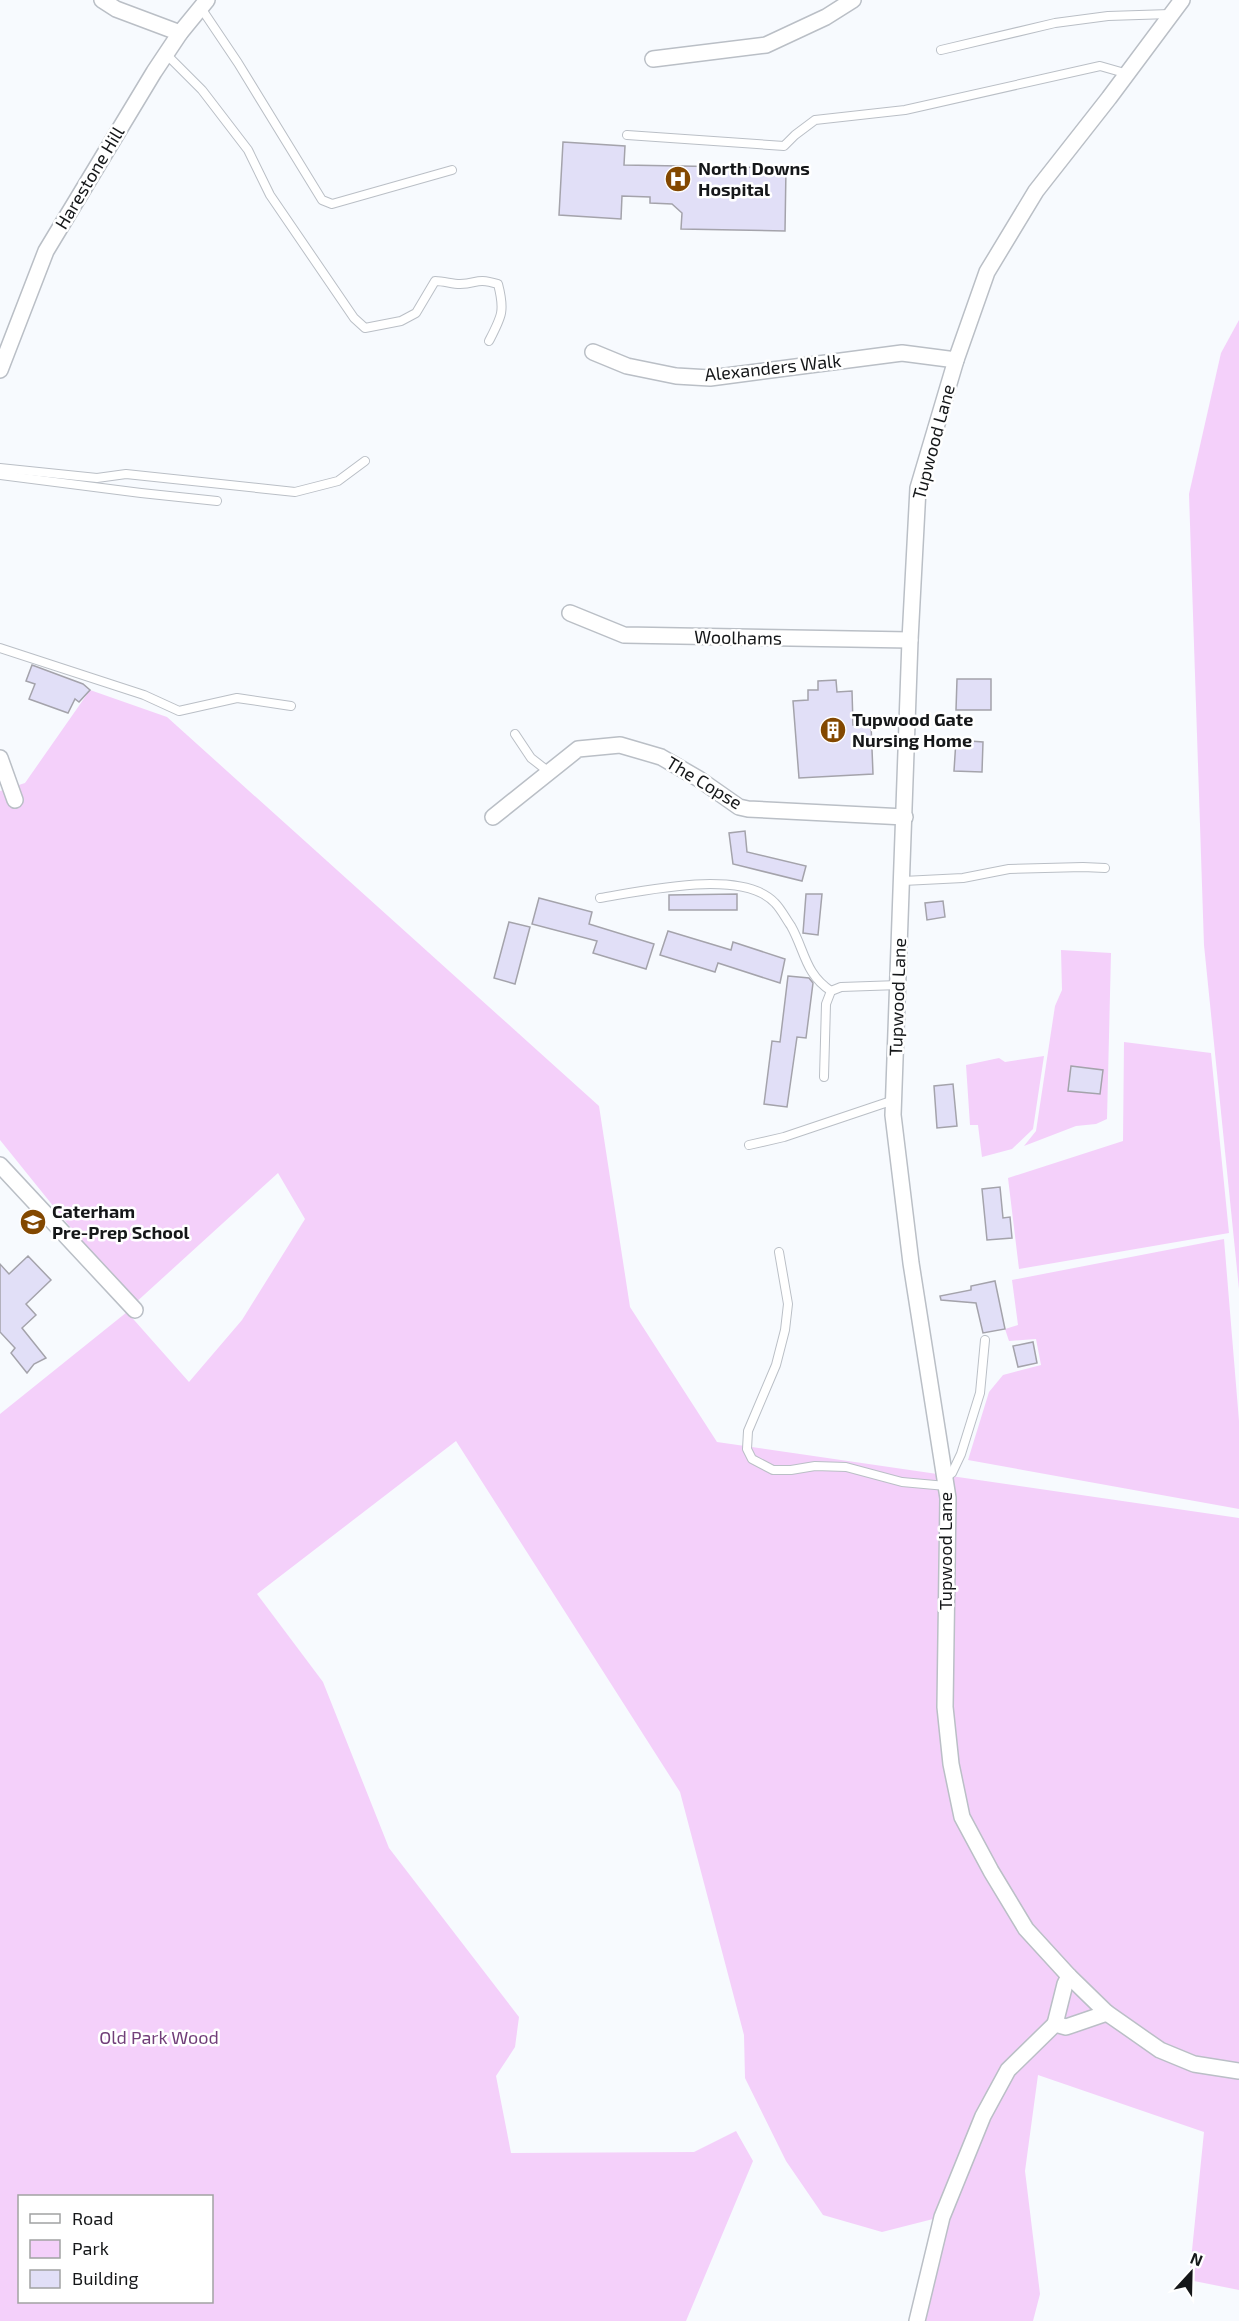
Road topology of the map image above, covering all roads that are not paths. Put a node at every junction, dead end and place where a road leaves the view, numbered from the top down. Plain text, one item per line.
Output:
1 (102, 0) edge
2 (853, 0) edge
3 (1182, 0) edge
4 (204, 4) edge
5 (1171, 14) junction
6 (180, 33) junction
7 (941, 50) dead end
8 (166, 54) junction
9 (653, 59) dead end
10 (1128, 74) junction
11 (627, 135) dead end
12 (452, 170) dead end
13 (489, 340) dead end
14 (592, 352) dead end
15 (956, 360) junction
16 (0, 370) edge
17 (365, 461) dead end
18 (0, 468) edge
19 (0, 475) edge
20 (217, 501) dead end
21 (570, 613) dead end
22 (910, 640) junction
23 (0, 648) edge
24 (291, 706) dead end
25 (515, 734) dead end
26 (0, 758) edge
27 (549, 772) junction
28 (15, 800) dead end
29 (492, 817) dead end
30 (904, 817) junction
31 (1105, 868) dead end
32 (903, 881) junction
33 (600, 898) dead end
34 (899, 985) junction
35 (831, 991) junction
36 (824, 1077) dead end
37 (894, 1100) junction
38 (749, 1145) dead end
39 (0, 1165) edge
40 (780, 1252) dead end
41 (135, 1310) dead end
42 (985, 1340) dead end
43 (945, 1482) junction
44 (1069, 1976) junction
45 (1107, 2013) junction
46 (1055, 2024) junction
47 (1239, 2072) edge
48 (917, 2321) edge

1 - 6 street
2 - 9 street
3 - 5 street, Tupwood Lane
4 - 6 street, Harestone Hill
4 - 12 lane
5 - 7 lane
5 - 10 street, Tupwood Lane
6 - 8 street, Harestone Hill
8 - 13 lane
8 - 16 street, Harestone Hill
10 - 11 lane
10 - 15 street, Tupwood Lane
14 - 15 street, Alexanders Walk
15 - 22 street, Tupwood Lane
17 - 18 lane
19 - 20 lane
21 - 22 street, Woolhams
22 - 30 street, Tupwood Lane
23 - 24 lane
25 - 27 lane
26 - 28 street
27 - 29 street, The Copse
27 - 30 street, The Copse
30 - 32 street, Tupwood Lane
31 - 32 lane
32 - 34 street, Tupwood Lane
33 - 35 lane
34 - 35 lane
34 - 37 street, Tupwood Lane
35 - 36 lane
37 - 38 lane
37 - 43 street, Tupwood Lane
39 - 41 street
40 - 43 lane
42 - 43 lane
43 - 44 street, Tupwood Lane
44 - 45 street, Tupwood Lane
44 - 46 street
45 - 46 street
45 - 47 street, Tupwood Lane
46 - 48 street

